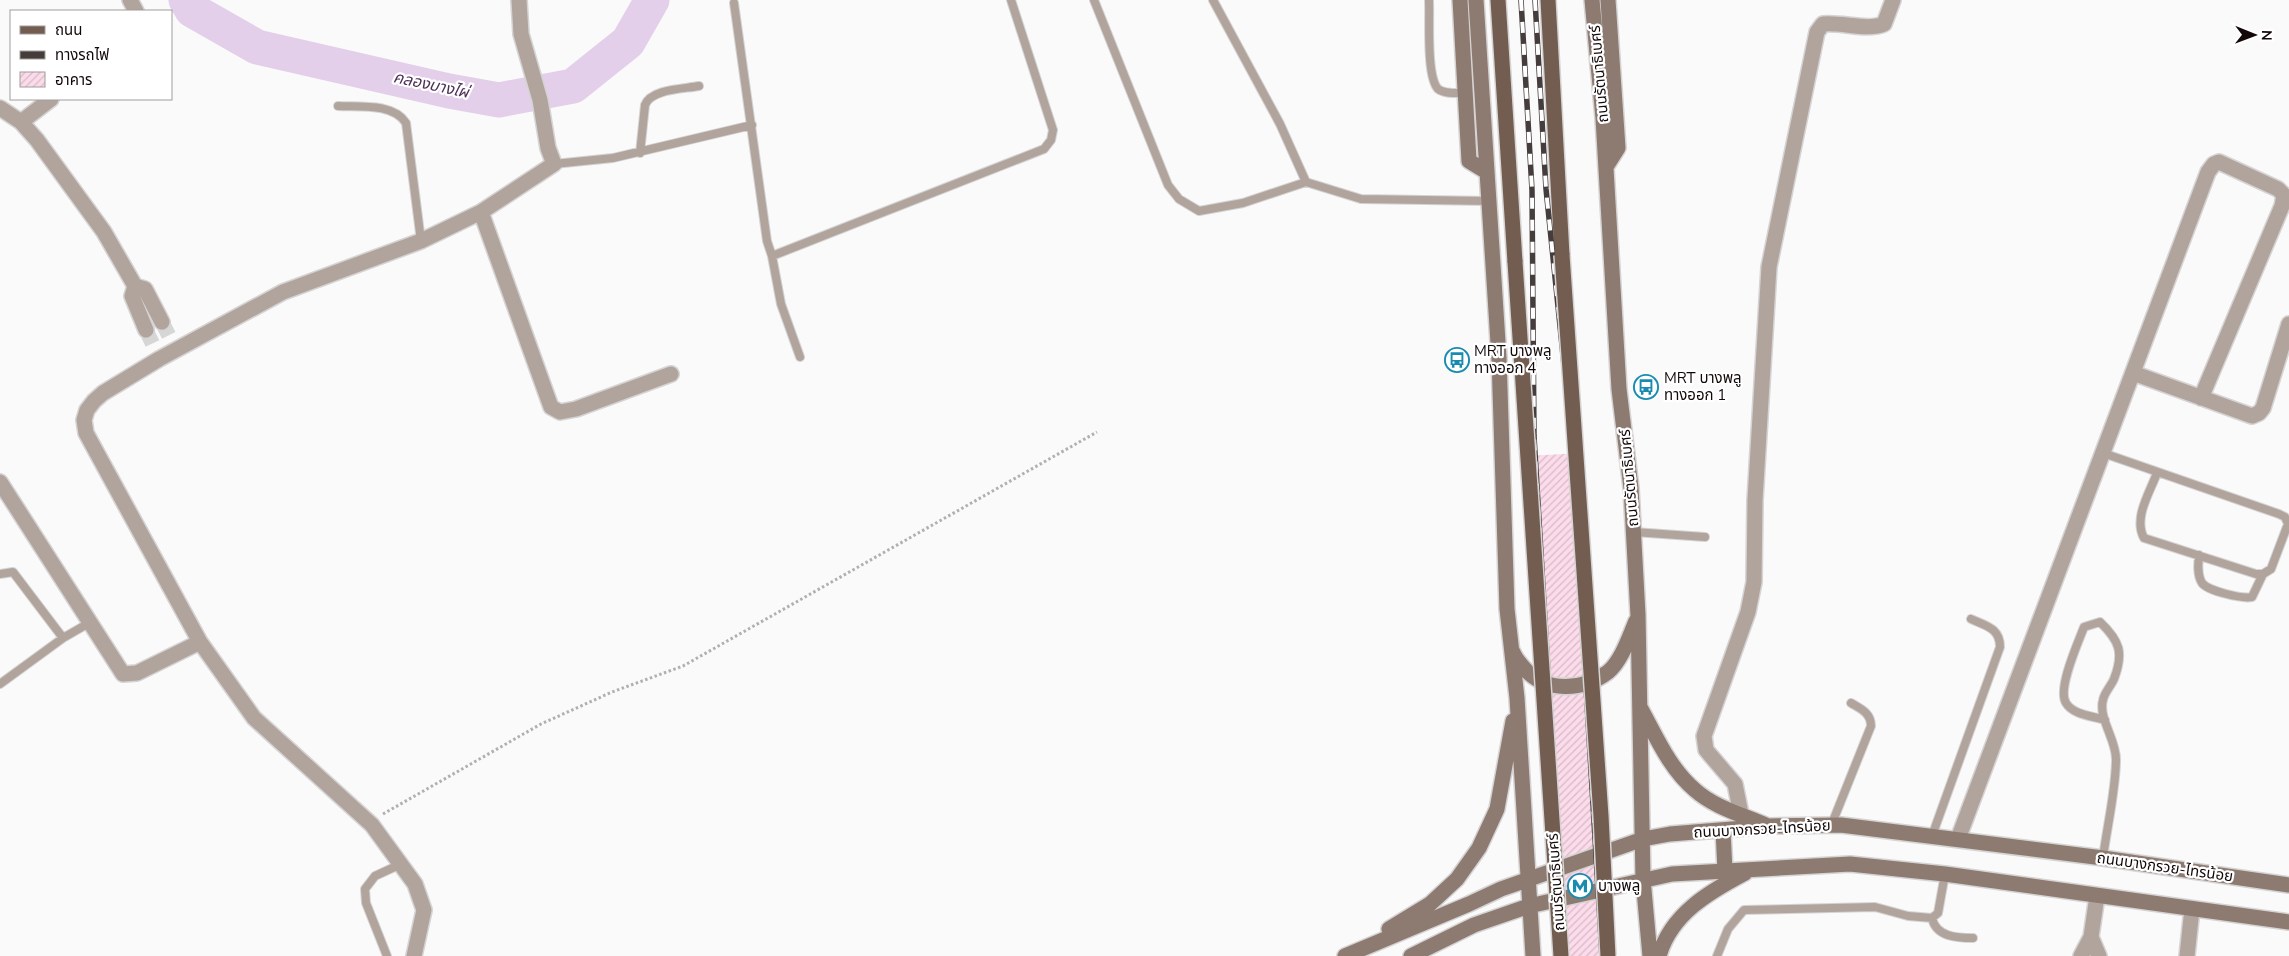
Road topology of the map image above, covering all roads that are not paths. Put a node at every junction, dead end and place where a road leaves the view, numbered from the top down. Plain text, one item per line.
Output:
1 (519, 0) edge
2 (1011, 0) edge
3 (1094, 0) edge
4 (1213, 0) edge
5 (1429, 0) edge
6 (1460, 0) edge
7 (1476, 0) edge
8 (1498, 0) edge
9 (1548, 0) edge
10 (1592, 0) edge
11 (1608, 0) edge
12 (1892, 0) edge
13 (734, 3) dead end
14 (698, 86) dead end
15 (1465, 93) junction
16 (50, 100) edge
17 (338, 106) dead end
18 (0, 108) edge
19 (21, 122) junction
20 (752, 125) junction
21 (640, 153) junction
22 (554, 164) junction
23 (1606, 167) junction
24 (1487, 172) junction
25 (1306, 182) junction
26 (1489, 201) junction
27 (481, 212) junction
28 (421, 241) junction
29 (772, 256) junction
30 (135, 286) junction
31 (162, 322) tunnel mouth
32 (2289, 324) edge
33 (146, 330) tunnel mouth
34 (800, 357) dead end
35 (2133, 373) junction
36 (671, 374) dead end
37 (2201, 398) junction
38 (2102, 454) junction
39 (2158, 473) junction
40 (0, 482) edge
41 (1634, 532) junction
42 (1705, 537) dead end
43 (2198, 555) junction
44 (0, 574) edge
45 (2263, 574) junction
46 (1638, 615) junction
47 (1971, 619) dead end
48 (89, 623) junction
49 (1509, 633) junction
50 (63, 638) junction
51 (200, 642) junction
52 (0, 684) edge
53 (1517, 698) junction
54 (1850, 703) dead end
55 (1640, 706) junction
56 (2105, 720) junction
57 (1741, 814) junction
58 (1768, 826) junction
59 (1831, 826) junction
60 (1723, 830) junction
61 (1932, 836) junction
62 (1958, 839) junction
63 (1643, 840) junction
64 (2103, 858) junction
65 (402, 864) junction
66 (1751, 870) junction
67 (1725, 871) junction
68 (1945, 874) junction
69 (1528, 879) junction
70 (1643, 879) junction
71 (2289, 885) edge
72 (2097, 896) junction
73 (1529, 906) junction
74 (2192, 909) junction
75 (1932, 918) junction
76 (2289, 922) edge
77 (2091, 937) junction
78 (1973, 938) dead end
79 (1349, 954) edge
80 (387, 956) edge
81 (414, 956) edge
82 (1411, 956) edge
83 (1533, 956) edge
84 (1561, 956) edge
85 (1608, 956) edge
86 (1650, 956) edge
87 (1659, 956) edge
88 (1717, 956) edge
89 (2081, 956) edge
90 (2099, 956) edge
91 (2187, 956) edge

1 - 22 street
2 - 29 lane
3 - 25 lane
4 - 25 lane
5 - 15 lane
6 - 15 main road
7 - 24 main road, ถนนรัตนาธิเบศร์
8 - 84 main road, ถนนรัตนาธิเบศร์, bridge
9 - 85 main road, bridge
10 - 23 main road, ถนนรัตนาธิเบศร์
11 - 23 main road
12 - 57 street
13 - 20 lane
14 - 21 lane
15 - 24 main road
16 - 19 street
17 - 28 lane
18 - 19 street
19 - 30 street
20 - 21 lane
20 - 29 lane
21 - 22 lane
22 - 27 street
23 - 41 main road, ถนนรัตนาธิเบศร์
24 - 26 main road, ถนนรัตนาธิเบศร์
25 - 26 lane
26 - 49 main road, ถนนรัตนาธิเบศร์
27 - 28 street
27 - 36 street
28 - 51 street
29 - 34 lane
30 - 31 street
30 - 33 street
32 - 37 street
35 - 37 street
35 - 37 street
35 - 38 street
38 - 39 lane
38 - 62 street
39 - 43 lane
39 - 45 lane
40 - 48 street
41 - 42 lane
41 - 46 main road, ถนนรัตนาธิเบศร์
43 - 45 lane
43 - 45 lane
44 - 50 lane
46 - 49 main road
46 - 55 main road, ถนนรัตนาธิเบศร์
47 - 61 lane
48 - 50 lane
48 - 51 street
49 - 53 main road, ถนนรัตนาธิเบศร์
50 - 52 lane
51 - 65 street
53 - 69 main road, ถนนรัตนาธิเบศร์
53 - 79 main road
54 - 59 lane
55 - 57 main road
55 - 63 main road, ถนนรัตนาธิเบศร์
56 - 56 lane
56 - 64 lane
57 - 58 main road
58 - 59 main road, ถนนบางกรวย-ไทรน้อย
58 - 60 main road, ถนนบางกรวย-ไทรน้อย
59 - 61 main road, ถนนบางกรวย-ไทรน้อย
60 - 63 main road, ถนนบางกรวย-ไทรน้อย
60 - 67 main road
61 - 62 main road, ถนนบางกรวย-ไทรน้อย
62 - 64 main road, ถนนบางกรวย-ไทรน้อย
63 - 69 main road, ถนนบางกรวย-ไทรน้อย
63 - 70 main road, ถนนรัตนาธิเบศร์
64 - 71 main road, ถนนบางกรวย-ไทรน้อย
65 - 80 lane
65 - 81 street
66 - 67 main road
66 - 68 main road
66 - 87 main road
67 - 70 main road
68 - 72 main road
68 - 75 lane
69 - 73 main road, ถนนรัตนาธิเบศร์
69 - 79 main road, ถนนบางกรวย-ไทรน้อย
70 - 73 main road
70 - 86 main road, ถนนรัตนาธิเบศร์
72 - 74 main road
72 - 77 street
73 - 82 main road
73 - 83 main road, ถนนรัตนาธิเบศร์
74 - 76 main road
74 - 91 street
75 - 78 lane
75 - 88 lane
77 - 89 street
77 - 90 street

